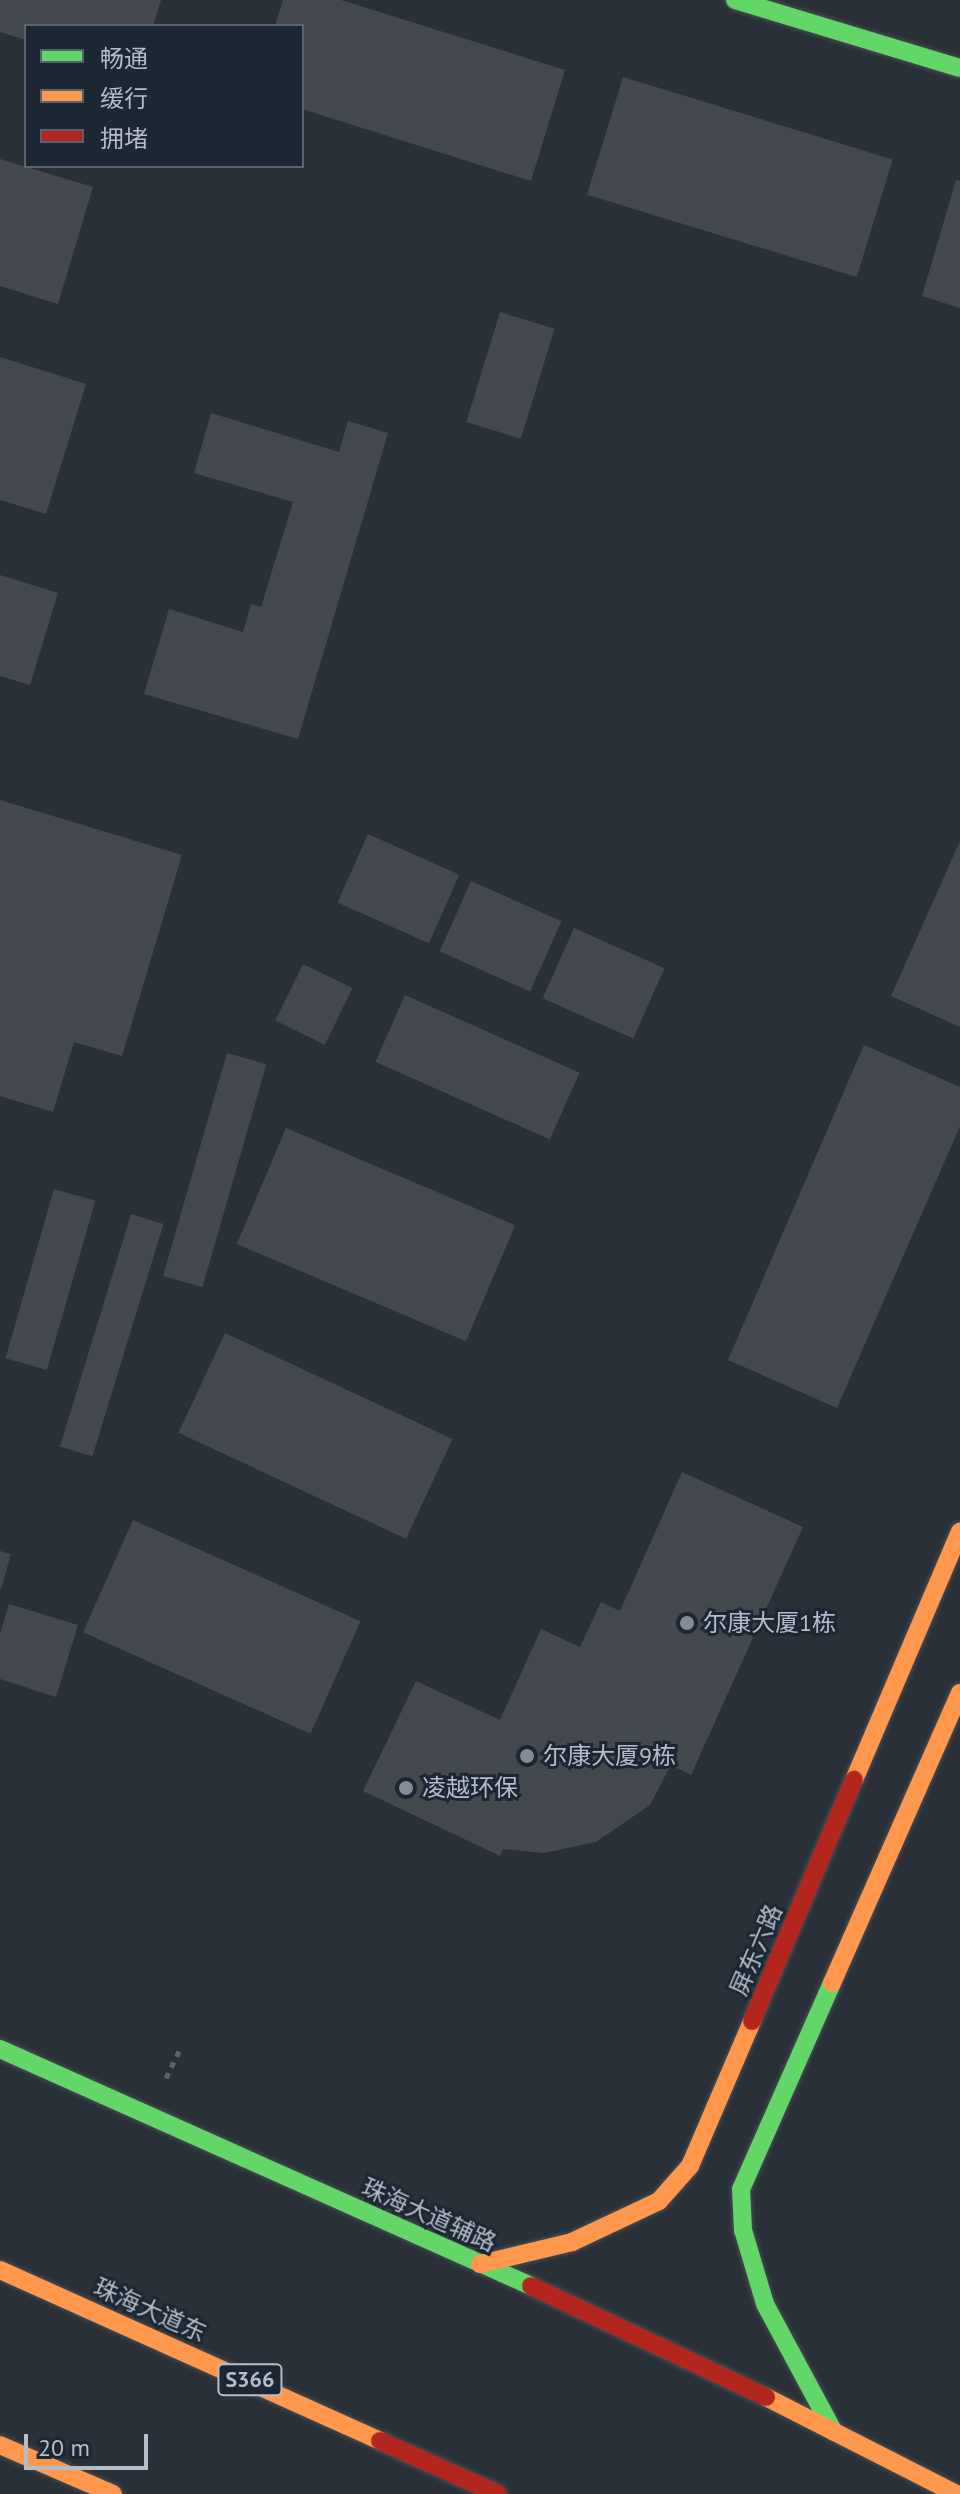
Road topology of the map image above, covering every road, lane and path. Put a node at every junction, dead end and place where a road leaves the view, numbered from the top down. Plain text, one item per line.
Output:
1 (735, 0) edge
2 (960, 68) edge
3 (960, 1532) edge
4 (960, 1693) edge
5 (0, 2049) edge
6 (480, 2264) junction
7 (0, 2270) edge
8 (834, 2432) junction
9 (0, 2445) edge
10 (113, 2494) edge
11 (498, 2494) edge
12 (956, 2494) edge

1 - 2 main road
3 - 6 main road, 屏东六路
4 - 8 main road
5 - 6 main road, 珠海大道辅路
6 - 8 main road, 珠海大道辅路
7 - 11 main road, 珠海大道东 / S366
8 - 12 main road, 珠海大道辅路
9 - 10 main road

